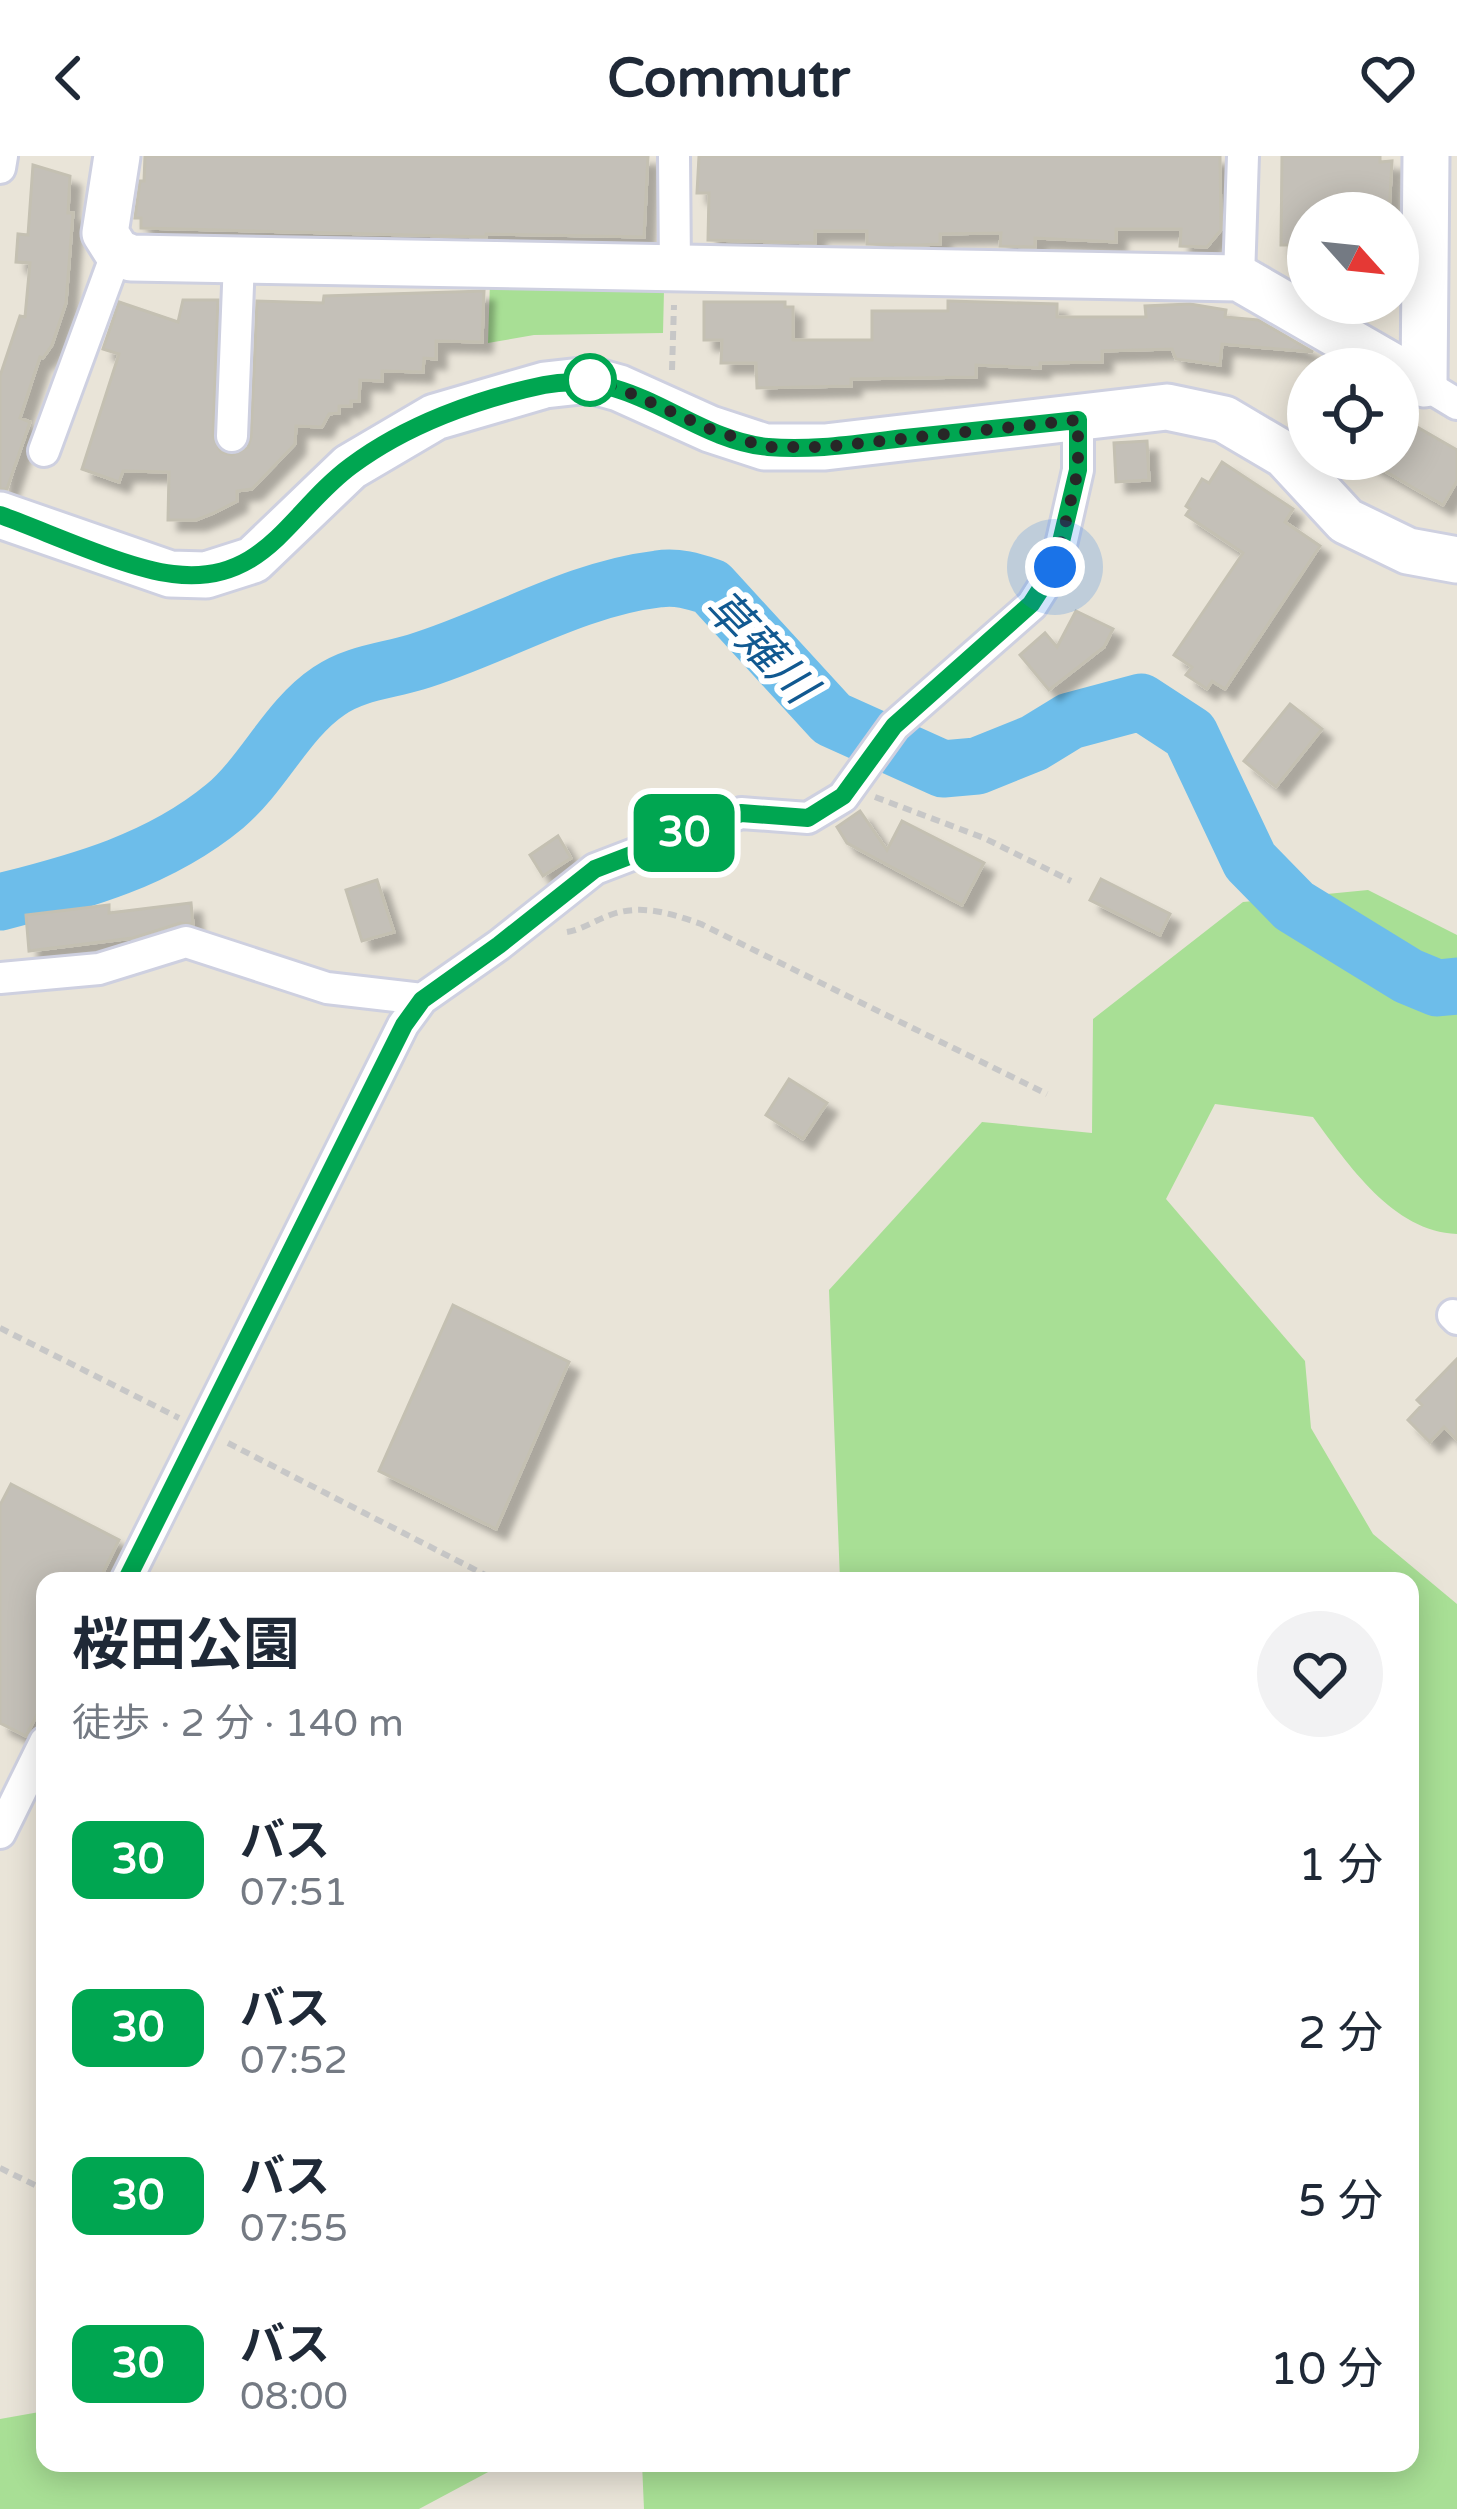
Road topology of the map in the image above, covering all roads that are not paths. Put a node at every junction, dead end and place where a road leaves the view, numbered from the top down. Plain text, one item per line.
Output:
1 (2, 156) edge
2 (117, 156) edge
3 (674, 156) edge
4 (1244, 156) edge
5 (1426, 156) edge
6 (0, 168) edge
7 (1441, 222) edge
8 (117, 252) junction
9 (239, 261) junction
10 (1239, 278) junction
11 (675, 279) junction
12 (1360, 348) edge
13 (1419, 382) edge
14 (1078, 420) junction
15 (232, 436) dead end
16 (44, 451) dead end
17 (0, 515) edge
18 (1457, 560) edge
19 (0, 977) edge
20 (422, 1000) junction
21 (131, 1572) edge
22 (36, 1760) edge
23 (0, 1833) edge

1 - 6 street
2 - 8 street
3 - 11 street
4 - 10 street
5 - 7 street
7 - 13 street
8 - 9 street
8 - 16 street
9 - 11 street
9 - 15 street
10 - 11 street
10 - 12 street
14 - 17 street
14 - 18 street
14 - 20 street
19 - 20 street
20 - 21 street
22 - 23 street

